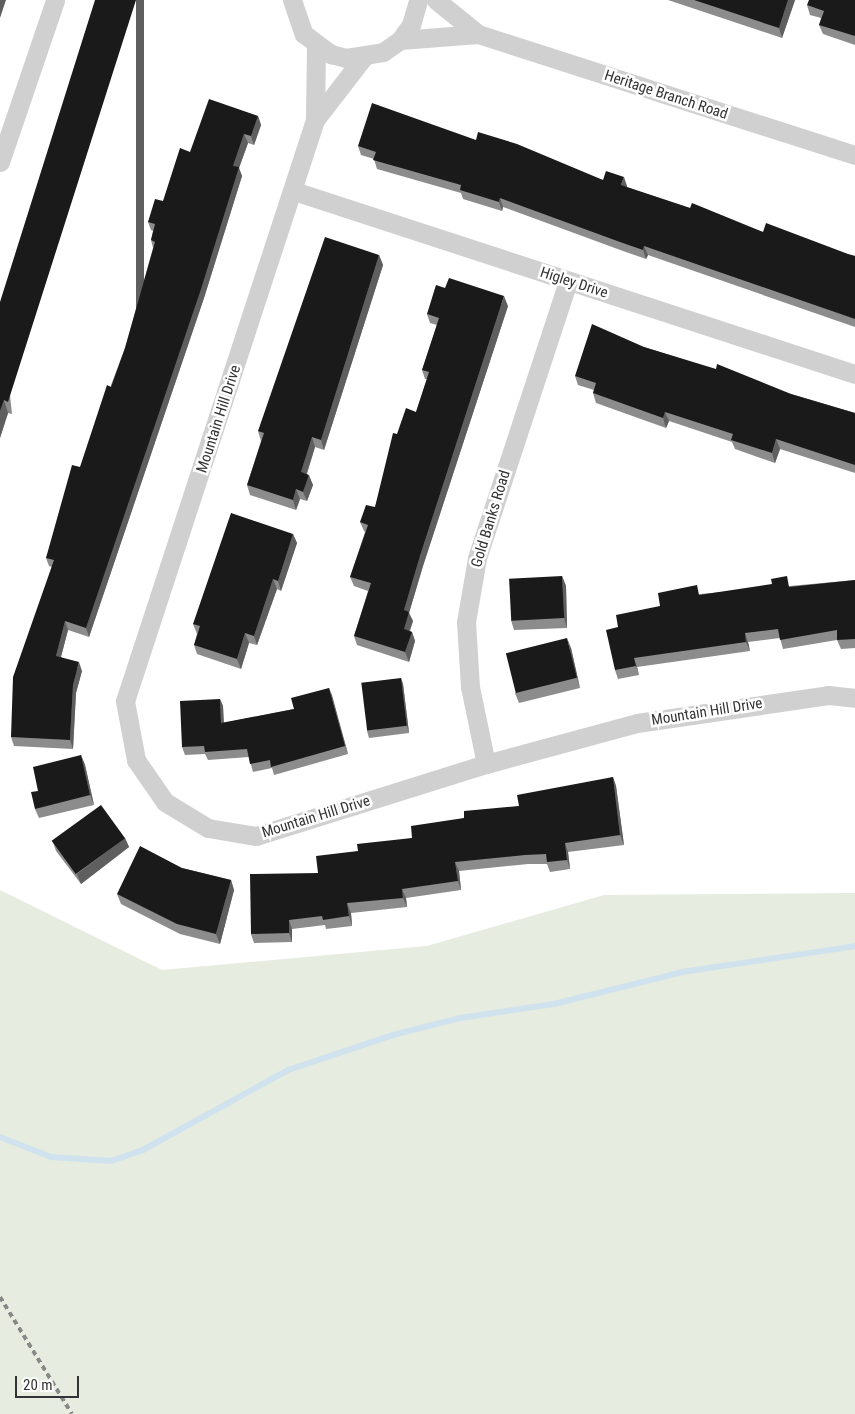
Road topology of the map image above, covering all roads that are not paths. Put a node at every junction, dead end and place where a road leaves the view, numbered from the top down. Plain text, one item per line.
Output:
1 (55, 0) edge
2 (418, 0) edge
3 (436, 0) edge
4 (290, 1) edge
5 (478, 34) junction
6 (400, 40) junction
7 (316, 46) junction
8 (363, 58) junction
9 (315, 120) junction
10 (855, 155) edge
11 (0, 162) edge
12 (294, 191) junction
13 (568, 281) junction
14 (855, 374) edge
15 (855, 698) edge
16 (486, 764) junction

1 - 11 street
2 - 6 street
3 - 5 street, Heritage Branch Road
4 - 7 street
5 - 6 street, Heritage Branch Road
5 - 10 street, Heritage Branch Road
6 - 8 street
7 - 8 street
7 - 9 street, Mountain Hill Drive
8 - 9 street, Mountain Hill Drive
9 - 12 street, Mountain Hill Drive
12 - 13 street, Higley Drive
12 - 16 street, Mountain Hill Drive
13 - 14 street, Higley Drive
13 - 16 street, Gold Banks Road
15 - 16 street, Mountain Hill Drive

